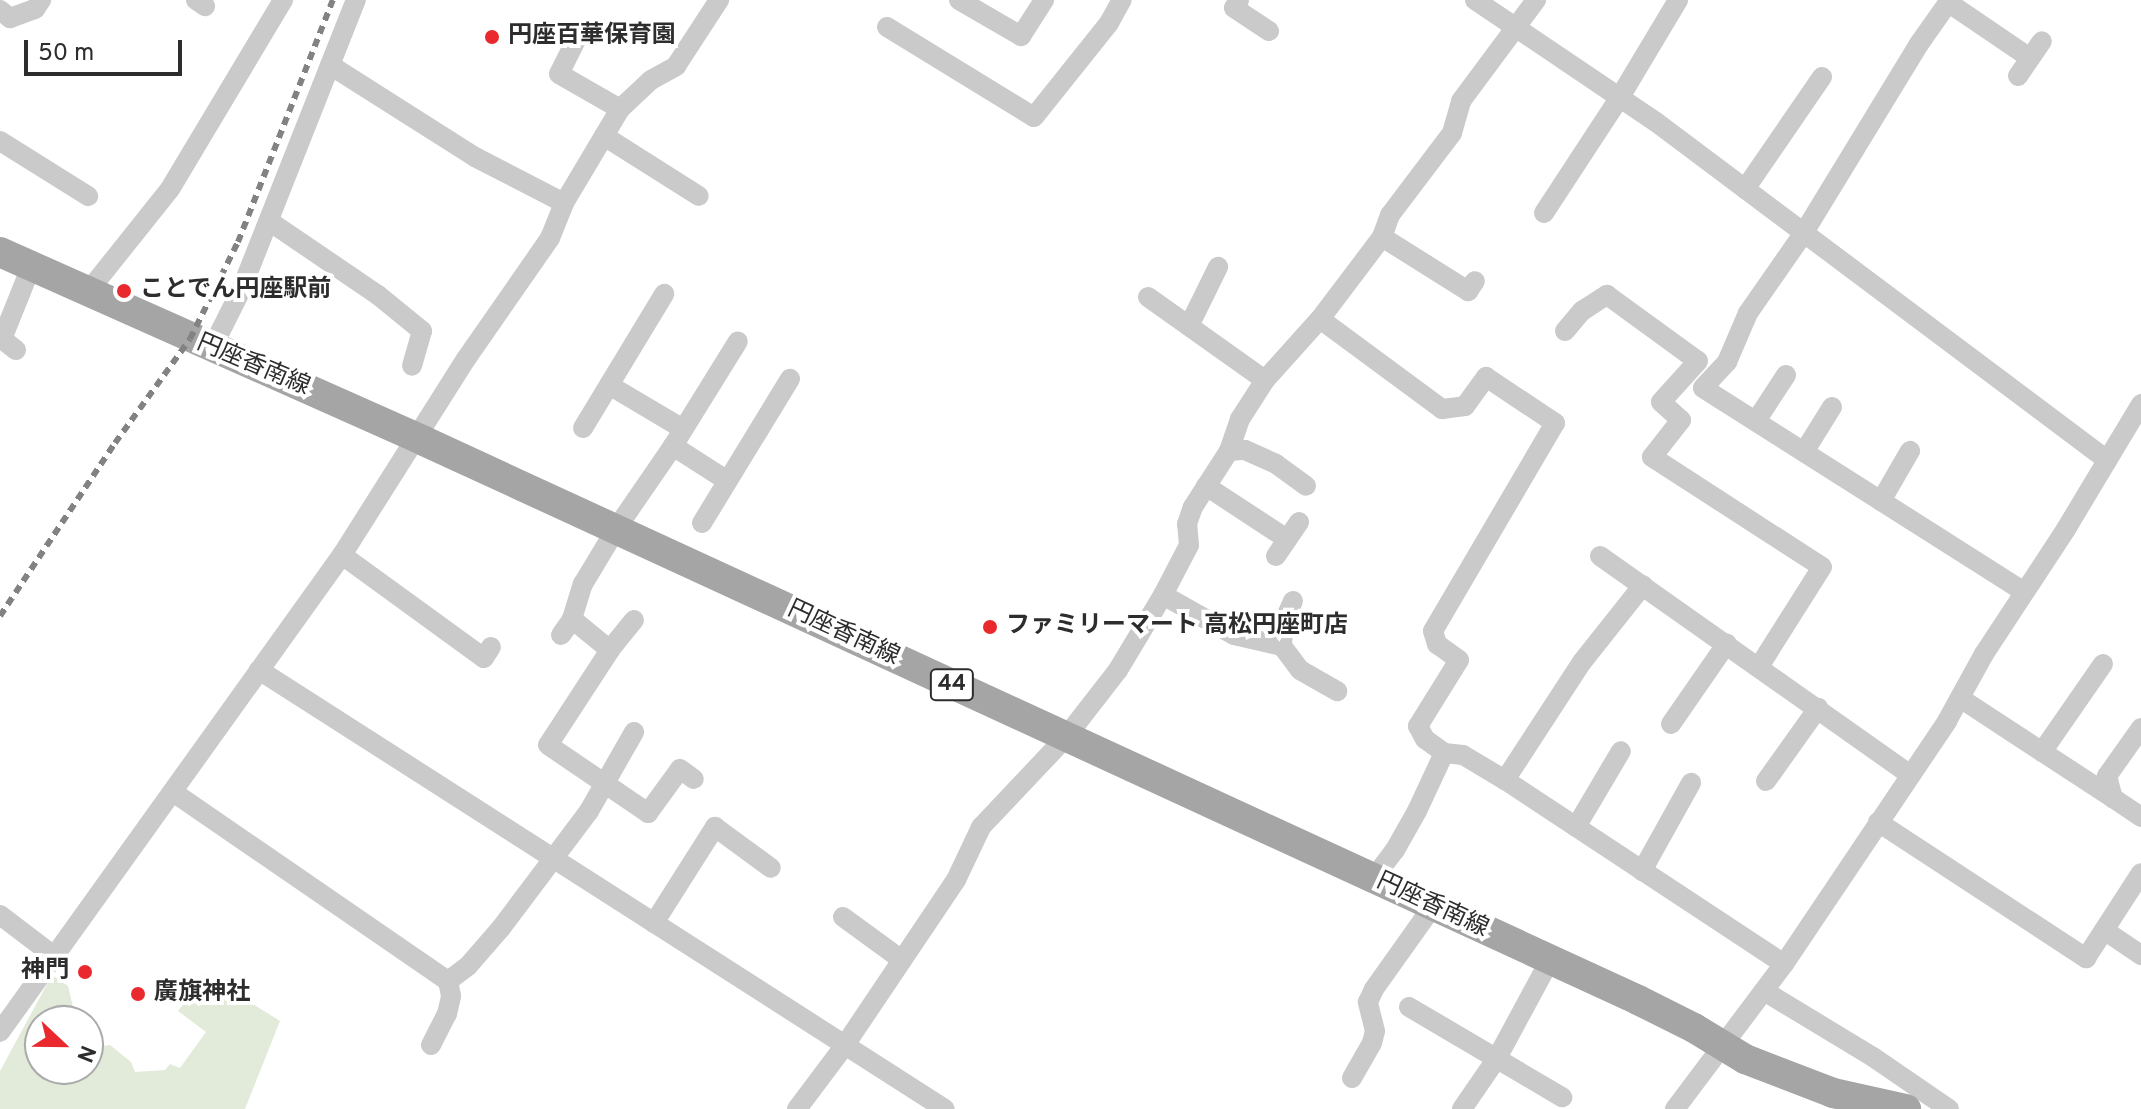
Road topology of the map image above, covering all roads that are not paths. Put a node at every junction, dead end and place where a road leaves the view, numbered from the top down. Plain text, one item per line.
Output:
1 (41, 0) edge
2 (283, 0) edge
3 (356, 0) edge
4 (719, 0) edge
5 (1044, 0) edge
6 (1122, 0) edge
7 (1239, 0) edge
8 (1475, 0) edge
9 (1536, 0) edge
10 (1678, 0) edge
11 (964, 1) edge
12 (1950, 1) edge
13 (0, 10) edge
14 (1514, 25) junction
15 (887, 27) dead end
16 (1269, 31) dead end
17 (577, 38) dead end
18 (330, 65) junction
19 (2018, 76) dead end
20 (1822, 77) dead end
21 (1620, 97) junction
22 (620, 109) junction
23 (604, 136) junction
24 (0, 141) edge
25 (1745, 189) junction
26 (88, 196) dead end
27 (699, 196) dead end
28 (564, 203) junction
29 (1544, 213) dead end
30 (269, 221) junction
31 (1803, 234) junction
32 (1382, 237) junction
33 (0, 252) edge
34 (31, 267) junction
35 (1218, 267) dead end
36 (1475, 281) dead end
37 (87, 293) junction
38 (664, 294) dead end
39 (1148, 297) dead end
40 (1320, 319) junction
41 (1189, 326) junction
42 (1565, 331) dead end
43 (738, 341) dead end
44 (212, 348) junction
45 (16, 350) dead end
46 (412, 366) dead end
47 (1786, 375) dead end
48 (790, 379) dead end
49 (1265, 380) junction
50 (609, 385) junction
51 (2141, 404) edge
52 (1832, 407) dead end
53 (1756, 421) junction
54 (583, 428) dead end
55 (678, 437) junction
56 (2133, 437) edge
57 (419, 438) junction
58 (1229, 451) junction
59 (1910, 451) dead end
60 (1804, 452) junction
61 (2107, 460) junction
62 (726, 480) junction
63 (1206, 486) junction
64 (1306, 486) dead end
65 (1881, 501) junction
66 (1299, 522) dead end
67 (702, 523) dead end
68 (616, 529) junction
69 (342, 555) junction
70 (1600, 556) dead end
71 (1643, 585) junction
72 (2024, 592) junction
73 (1163, 595) junction
74 (1293, 601) dead end
75 (634, 620) dead end
76 (1727, 643) junction
77 (1282, 646) junction
78 (491, 647) dead end
79 (610, 650) junction
80 (2103, 664) dead end
81 (1760, 665) junction
82 (259, 670) junction
83 (1337, 691) dead end
84 (1960, 698) junction
85 (1818, 708) junction
86 (1671, 724) dead end
87 (2141, 728) edge
88 (634, 732) dead end
89 (1066, 737) junction
90 (1621, 751) dead end
91 (2042, 752) junction
92 (1444, 753) junction
93 (1911, 775) junction
94 (694, 779) dead end
95 (1505, 780) junction
96 (1766, 781) dead end
97 (604, 782) junction
98 (1691, 783) dead end
99 (173, 792) junction
100 (2113, 798) junction
101 (2141, 817) edge
102 (1878, 822) junction
103 (1576, 827) junction
104 (553, 859) junction
105 (771, 868) dead end
106 (1642, 871) junction
107 (2141, 873) edge
108 (1373, 879) junction
109 (1433, 906) junction
110 (0, 915) edge
111 (843, 917) dead end
112 (654, 923) junction
113 (2104, 930) junction
114 (2141, 955) edge
115 (54, 956) junction
116 (902, 960) junction
117 (1550, 960) junction
118 (1784, 964) junction
119 (448, 981) junction
120 (1764, 991) junction
121 (1409, 1007) dead end
122 (0, 1032) edge
123 (431, 1045) dead end
124 (845, 1045) junction
125 (1721, 1045) junction
126 (1497, 1058) junction
127 (1352, 1078) dead end
128 (1562, 1097) dead end
129 (797, 1109) edge
130 (945, 1109) edge
131 (1462, 1109) edge
132 (1675, 1109) edge
133 (1906, 1109) edge
134 (1949, 1109) edge

1 - 13 street
2 - 37 street
3 - 18 street
4 - 22 street
5 - 11 street
6 - 15 street
7 - 16 street
8 - 14 street
9 - 14 street
10 - 21 street
12 - 19 street
12 - 31 street
14 - 21 street
14 - 32 street
17 - 22 street
18 - 28 street
18 - 30 street
20 - 25 street
21 - 25 street
21 - 29 street
22 - 23 street
23 - 27 street
23 - 28 street
24 - 26 street
25 - 31 street
28 - 57 street
30 - 44 street
30 - 46 street
31 - 53 street
31 - 61 street
32 - 36 street
32 - 40 street
33 - 34 main road, 円座香南線 / 44
34 - 37 main road, 円座香南線 / 44
34 - 45 street
35 - 41 street
37 - 44 main road, 円座香南線 / 44
38 - 50 street
39 - 41 street
40 - 49 street
40 - 92 street
41 - 49 street
42 - 81 street
43 - 55 street
44 - 57 main road, 円座香南線 / 44
47 - 53 street
48 - 62 street
49 - 58 street
50 - 54 street
50 - 55 street
51 - 56 street
52 - 60 street
53 - 60 street
55 - 62 street
55 - 68 street
56 - 61 street
57 - 68 main road, 円座香南線 / 44
57 - 69 street
58 - 63 street
58 - 64 street
59 - 65 street
60 - 65 street
61 - 72 street
62 - 67 street
63 - 66 street
63 - 73 street
65 - 72 street
68 - 79 street
68 - 89 main road, 円座香南線 / 44
69 - 78 street
69 - 82 street
70 - 71 street
71 - 76 street
71 - 95 street
72 - 84 street
73 - 77 street
73 - 89 street
74 - 77 street
75 - 79 street
76 - 81 street
76 - 86 street
77 - 83 street
79 - 97 street
80 - 91 street
81 - 85 street
82 - 99 street
82 - 104 street
84 - 91 street
84 - 93 street
85 - 93 street
85 - 96 street
87 - 100 street
88 - 97 street
89 - 108 main road, 円座香南線 / 44
89 - 116 street
90 - 103 street
91 - 100 street
92 - 95 street
92 - 108 street
93 - 102 street
94 - 97 street
95 - 103 street
97 - 104 street
98 - 106 street
99 - 115 street
99 - 119 street
100 - 101 street
102 - 113 street
102 - 118 street
103 - 106 street
104 - 112 street
104 - 119 street
105 - 112 street
106 - 118 street
107 - 113 street
108 - 109 main road, 円座香南線 / 44
109 - 117 main road, 円座香南線 / 44
109 - 127 street
110 - 115 street
111 - 116 street
112 - 124 street
113 - 114 street
115 - 122 street
116 - 124 street
117 - 125 main road, 円座香南線 / 44
117 - 126 street
118 - 120 street
119 - 123 street
120 - 125 street
120 - 134 street
121 - 126 street
124 - 129 street
124 - 130 street
125 - 132 street
125 - 133 main road, 円座香南線 / 44
126 - 128 street
126 - 131 street

